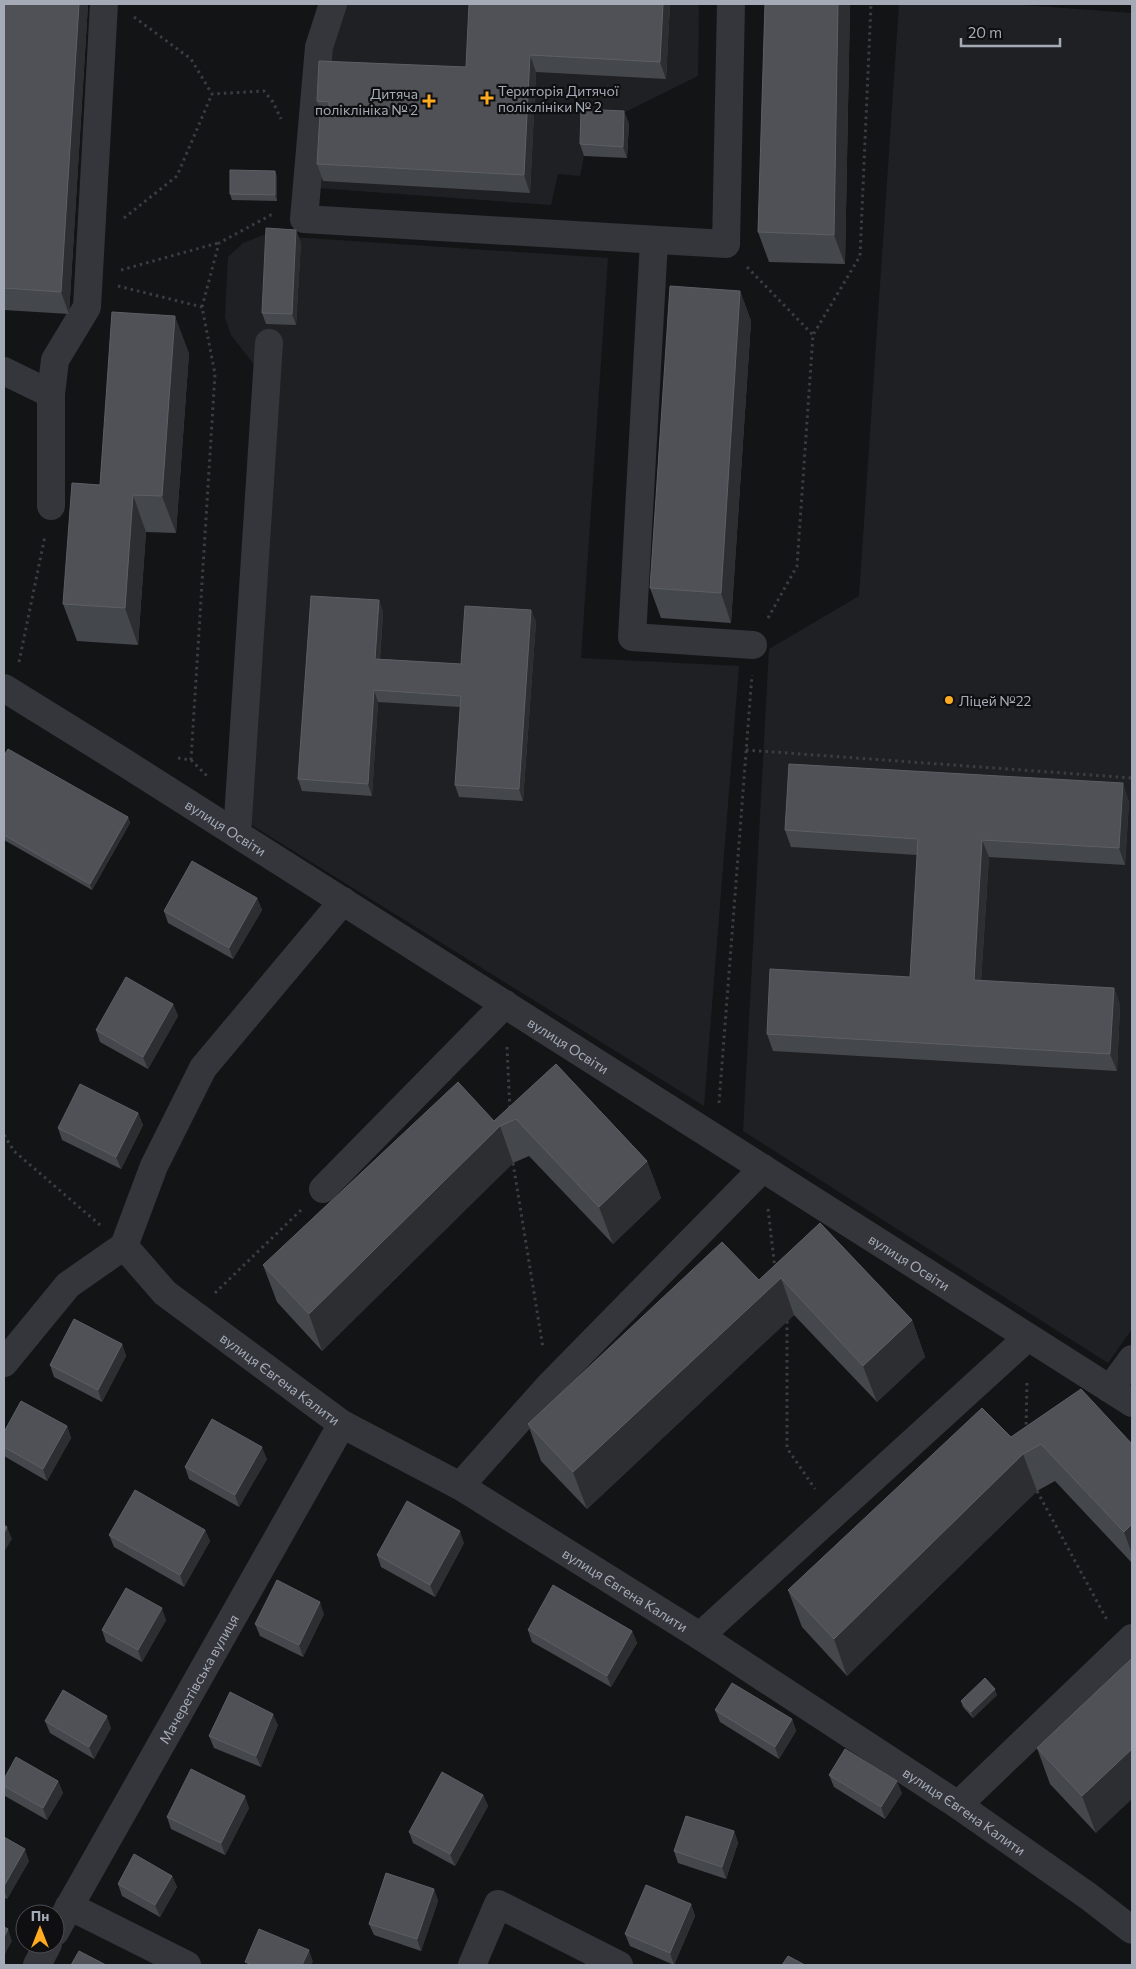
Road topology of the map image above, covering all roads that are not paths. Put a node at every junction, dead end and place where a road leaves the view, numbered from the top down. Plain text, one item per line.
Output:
1 (104, 4) edge
2 (333, 4) edge
3 (731, 4) edge
4 (654, 241) junction
5 (270, 343) dead end
6 (4, 371) edge
7 (51, 394) junction
8 (51, 506) road end
9 (753, 645) road end
10 (8, 690) edge
11 (237, 834) junction
12 (343, 902) junction
13 (505, 1004) junction
14 (763, 1168) junction
15 (323, 1189) road end
16 (124, 1246) junction
17 (1028, 1337) junction
18 (1132, 1359) edge
19 (4, 1364) edge
20 (1121, 1396) edge
21 (342, 1424) junction
22 (460, 1486) junction
23 (700, 1636) junction
24 (1127, 1643) edge
25 (958, 1805) junction
26 (69, 1906) junction
27 (65, 1913) edge
28 (1132, 1930) edge
29 (187, 1965) edge
30 (472, 1965) edge
31 (620, 1965) edge

1 - 7 street
2 - 4 street
3 - 4 street
4 - 9 street
5 - 11 street
6 - 7 street
7 - 8 street
10 - 11 street, вулиця Освіти
11 - 12 street, вулиця Освіти
12 - 13 street, вулиця Освіти
12 - 16 street
13 - 14 street, вулиця Освіти
13 - 15 street
14 - 17 street, вулиця Освіти
14 - 22 street
16 - 19 street
16 - 21 street, вулиця Євгена Калити
17 - 20 street, вулиця Освіти
17 - 23 street
18 - 20 street
21 - 22 street, вулиця Євгена Калити
21 - 26 street, Мачеретівська вулиця
22 - 23 street, вулиця Євгена Калити
23 - 25 street, вулиця Євгена Калити
24 - 25 street
25 - 28 street, вулиця Євгена Калити
26 - 27 street, Мачеретівська вулиця
26 - 29 street
30 - 31 street

